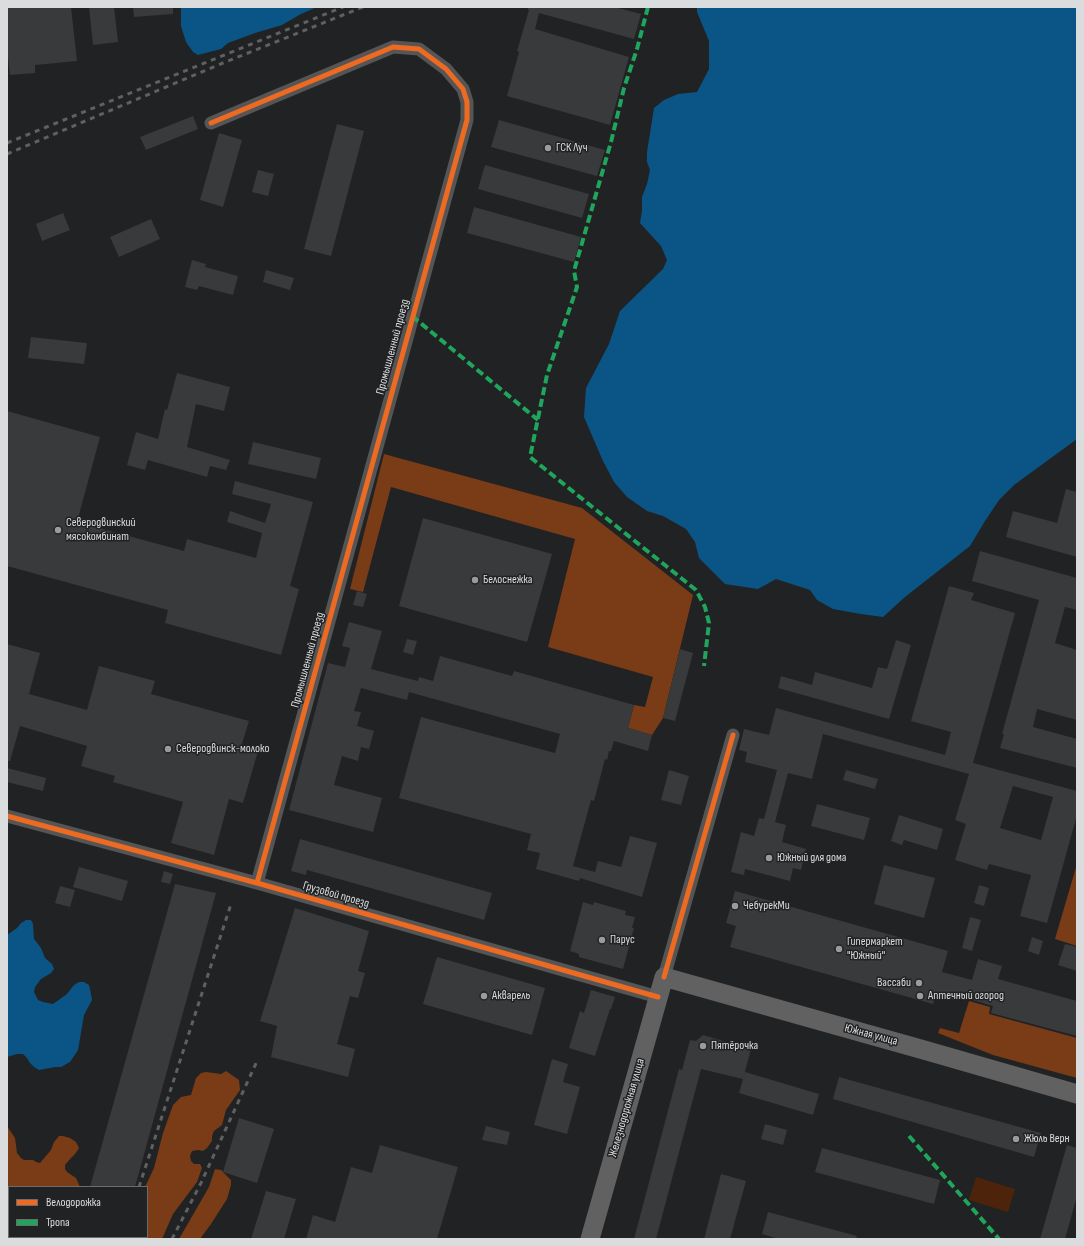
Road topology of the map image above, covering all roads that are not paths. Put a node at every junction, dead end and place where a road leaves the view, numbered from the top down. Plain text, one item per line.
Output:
1 (211, 123) dead end
2 (733, 734) dead end
3 (7, 816) edge
4 (257, 884) junction
5 (664, 977) junction
6 (658, 996) junction
7 (1077, 1094) edge
8 (590, 1239) edge

1 - 4 street, Промышленный проезд
2 - 5 street
3 - 4 street, Грузовой проезд
4 - 6 street, Грузовой проезд
5 - 6 main road, Железнодорожная улица
5 - 7 main road, Южная улица
6 - 8 main road, Железнодорожная улица

